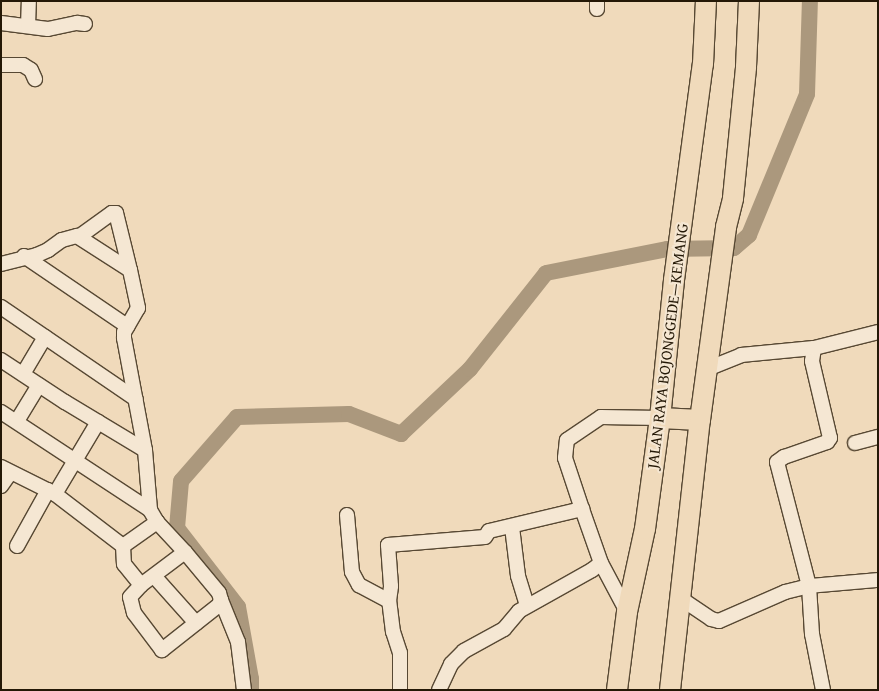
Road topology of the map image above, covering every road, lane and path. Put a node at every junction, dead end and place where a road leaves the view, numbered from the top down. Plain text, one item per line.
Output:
1 (29, 1) edge
2 (706, 1) edge
3 (750, 1) edge
4 (1, 23) edge
5 (86, 24) dead end
6 (28, 26) junction
7 (1, 65) edge
8 (35, 79) dead end
9 (80, 236) junction
10 (24, 256) junction
11 (1, 264) edge
12 (130, 270) junction
13 (1, 307) edge
14 (127, 326) junction
15 (878, 332) edge
16 (45, 337) junction
17 (814, 348) junction
18 (1, 360) edge
19 (707, 369) junction
20 (23, 374) junction
21 (39, 385) junction
22 (136, 399) junction
23 (1, 412) edge
24 (660, 418) junction
25 (700, 420) junction
26 (17, 421) junction
27 (98, 422) junction
28 (878, 437) edge
29 (855, 443) dead end
30 (145, 450) junction
31 (76, 460) junction
32 (5, 470) edge
33 (1, 486) edge
34 (52, 492) junction
35 (582, 509) junction
36 (347, 515) dead end
37 (153, 516) junction
38 (512, 527) junction
39 (17, 546) dead end
40 (123, 546) junction
41 (185, 552) junction
42 (601, 563) junction
43 (154, 576) junction
44 (878, 580) edge
45 (142, 585) junction
46 (808, 586) junction
47 (221, 600) junction
48 (389, 601) junction
49 (686, 602) dead end
50 (527, 606) junction
51 (627, 612) junction
52 (196, 622) junction
53 (244, 690) edge
54 (400, 690) edge
55 (439, 690) edge
56 (617, 690) edge
57 (670, 690) edge
58 (823, 690) edge

1 - 6 street
2 - 24 highway, JALAN RAYA BOJONGGEDE—KEMANG
3 - 19 highway
4 - 6 street
5 - 6 street
7 - 8 street
9 - 10 street
9 - 12 street
9 - 12 street
10 - 11 street
10 - 14 street
12 - 14 street
13 - 16 street
14 - 22 street
15 - 17 street
16 - 20 street
16 - 22 street
17 - 19 street
17 - 46 street
18 - 20 street
19 - 25 highway
20 - 21 street
21 - 26 street
21 - 27 street
22 - 30 street
23 - 26 street
24 - 25 highway
24 - 35 street
24 - 51 highway, JALAN RAYA BOJONGGEDE—KEMANG
25 - 57 highway
26 - 31 street
27 - 30 street
27 - 31 street
28 - 29 street
30 - 37 street
31 - 34 street
31 - 37 street
32 - 33 street
32 - 34 street
34 - 39 street
34 - 40 street
35 - 38 street
35 - 42 street
36 - 48 street
37 - 40 street
37 - 41 street
38 - 48 street
38 - 50 street
40 - 45 street
41 - 43 street
41 - 47 street
42 - 50 street
42 - 51 street
43 - 45 street
43 - 52 street
44 - 46 street
45 - 52 street
46 - 49 street
46 - 58 street
47 - 52 street
47 - 53 street
48 - 54 street
50 - 55 street
51 - 56 highway, JALAN RAYA BOJONGGEDE—KEMANG

